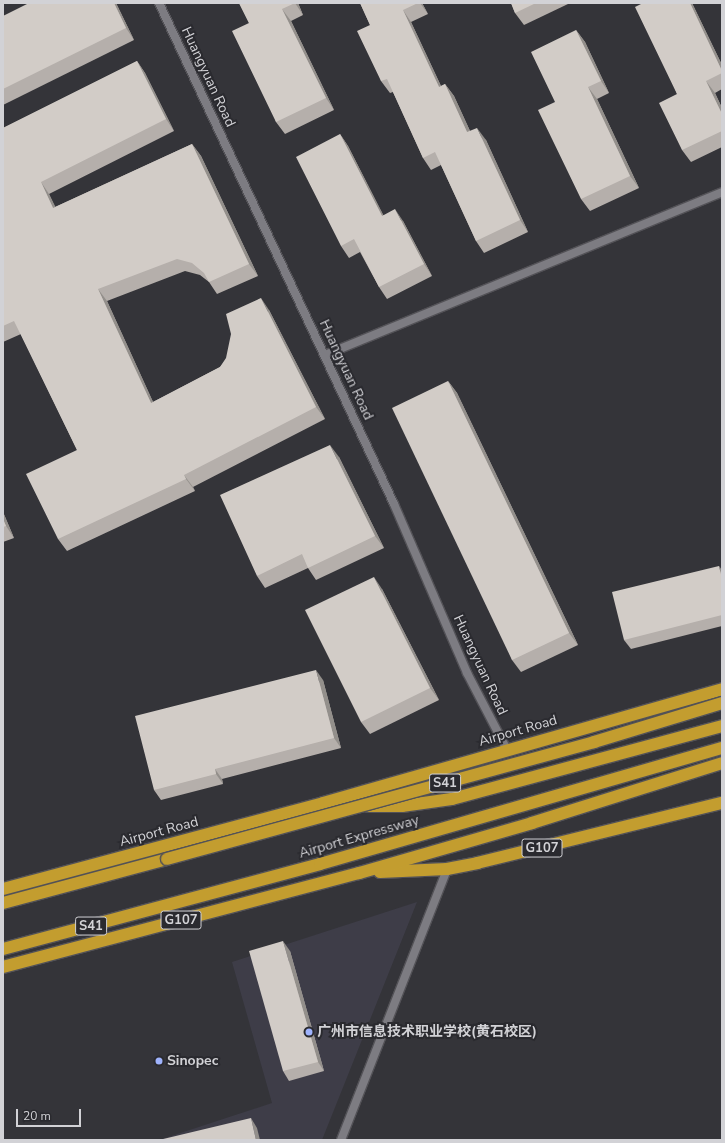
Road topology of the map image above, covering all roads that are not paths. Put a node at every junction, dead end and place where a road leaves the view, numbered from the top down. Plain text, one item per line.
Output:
1 (159, 3) edge
2 (722, 192) edge
3 (325, 355) junction
4 (722, 689) edge
5 (722, 702) edge
6 (722, 726) edge
7 (722, 748) edge
8 (507, 750) junction
9 (722, 763) edge
10 (722, 803) edge
11 (323, 804) junction
12 (447, 868) junction
13 (359, 873) junction
14 (3, 889) edge
15 (3, 903) edge
16 (3, 949) edge
17 (3, 967) edge
18 (340, 1140) edge

1 - 3 street, Huangyuan Road
2 - 3 street
3 - 8 street, Huangyuan Road
4 - 8 highway, Airport Road
5 - 15 highway, Airport Expressway / S41, bridge
6 - 11 highway, Airport Road
7 - 16 highway, Airport Expressway / S41
8 - 11 highway, Airport Road
9 - 13 highway
10 - 12 highway, G107
11 - 14 highway, Airport Road
12 - 13 highway, G107
12 - 18 street
13 - 17 highway, G107

